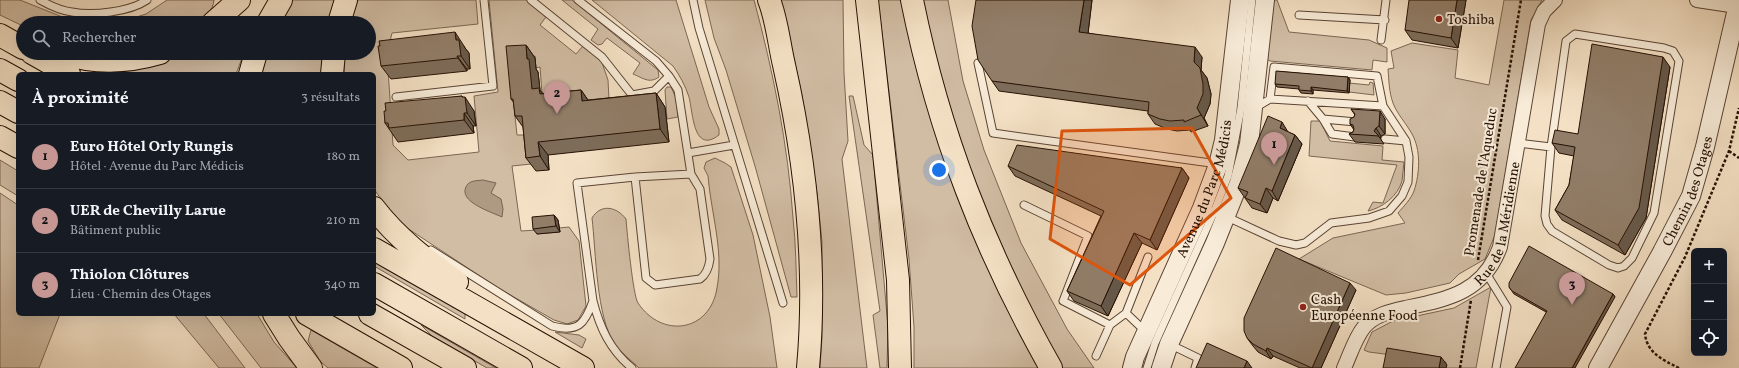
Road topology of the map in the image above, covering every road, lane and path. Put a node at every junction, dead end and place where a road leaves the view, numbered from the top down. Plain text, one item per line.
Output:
1 (40, 0) edge
2 (147, 0) edge
3 (239, 0) edge
4 (281, 0) edge
5 (346, 0) edge
6 (484, 0) edge
7 (531, 0) edge
8 (578, 0) edge
9 (693, 0) edge
10 (867, 0) edge
11 (912, 0) edge
12 (1240, 0) edge
13 (1252, 0) edge
14 (1266, 0) edge
15 (1386, 0) edge
16 (1521, 0) edge
17 (1555, 0) edge
18 (1697, 0) edge
19 (770, 2) edge
20 (1738, 3) edge
21 (1299, 15) dead end
22 (221, 16) edge
23 (272, 16) edge
24 (341, 16) edge
25 (1385, 20) junction
26 (0, 27) edge
27 (16, 34) edge
28 (0, 35) edge
29 (1381, 40) dead end
30 (16, 44) edge
31 (44, 60) edge
32 (86, 60) edge
33 (125, 60) edge
34 (254, 60) edge
35 (333, 60) edge
36 (978, 63) edge
37 (0, 70) edge
38 (65, 72) edge
39 (251, 72) edge
40 (332, 72) edge
41 (669, 76) junction
42 (16, 79) edge
43 (396, 97) dead end
44 (1270, 99) junction
45 (1308, 101) junction
46 (0, 102) edge
47 (1383, 106) junction
48 (1739, 108) edge
49 (1253, 109) junction
50 (16, 111) edge
51 (1324, 119) junction
52 (1356, 122) edge
53 (1385, 124) dead end
54 (1395, 125) junction
55 (0, 137) edge
56 (1355, 137) edge
57 (1385, 139) dead end
58 (1406, 141) junction
59 (1518, 143) junction
60 (734, 145) junction
61 (16, 146) edge
62 (1550, 147) junction
63 (1729, 151) junction
64 (688, 153) junction
65 (1739, 158) edge
66 (1218, 164) junction
67 (690, 174) junction
68 (635, 177) junction
69 (1024, 205) dead end
70 (1214, 212) junction
71 (379, 215) edge
72 (418, 242) dead end
73 (424, 246) dead end
74 (376, 250) edge
75 (1148, 257) dead end
76 (1486, 273) junction
77 (376, 285) edge
78 (1474, 285) junction
79 (593, 301) junction
80 (783, 303) dead end
81 (1126, 313) junction
82 (275, 316) edge
83 (310, 316) edge
84 (374, 316) edge
85 (1110, 325) junction
86 (1146, 332) junction
87 (1168, 344) junction
88 (559, 354) junction
89 (1096, 356) dead end
90 (305, 360) edge
91 (401, 368) edge
92 (465, 368) edge
93 (521, 368) edge
94 (584, 368) edge
95 (632, 368) edge
96 (808, 368) edge
97 (900, 368) edge
98 (1051, 368) edge
99 (1132, 368) edge
100 (1147, 368) edge
101 (1160, 368) edge
102 (1195, 368) edge
103 (1344, 368) edge
104 (1460, 368) edge
105 (1496, 368) edge
106 (1598, 368) edge
107 (1679, 368) edge

1 - 2 lane
3 - 22 highway
4 - 23 highway
5 - 24 highway
6 - 43 lane
7 - 41 lane
8 - 41 lane
9 - 60 lane
10 - 97 highway
11 - 98 highway
12 - 66 street, Avenue du Parc Médicis
13 - 70 lane
14 - 49 street, Avenue du Parc Médicis
15 - 25 lane
16 - 78 path, Promenade de l'Aqueduc
17 - 59 street, Rue de la Méridienne
18 - 20 street
19 - 96 highway
20 - 106 street, Chemin des Otages
21 - 25 lane
25 - 29 lane
26 - 27 highway
28 - 30 highway
31 - 38 highway
32 - 33 highway
34 - 39 highway
35 - 40 highway
36 - 66 lane
37 - 42 highway
41 - 64 lane
44 - 45 lane
44 - 47 lane
44 - 49 lane
45 - 47 lane
45 - 51 lane
46 - 50 highway
47 - 54 lane
48 - 63 path
49 - 70 street, Avenue du Parc Médicis
51 - 52 lane
51 - 56 lane
53 - 54 lane
54 - 58 lane
55 - 61 highway
57 - 58 lane
58 - 70 lane
59 - 62 lane
59 - 76 street, Rue de la Méridienne
60 - 64 lane
60 - 80 lane
62 - 62 lane
63 - 65 path
63 - 107 path
64 - 67 lane
66 - 70 street, Avenue du Parc Médicis
67 - 68 lane
67 - 68 lane
68 - 79 lane
69 - 85 lane
70 - 86 street, Avenue du Parc Médicis
70 - 87 street, Avenue du Parc Médicis
70 - 100 lane
71 - 72 lane
71 - 88 highway
73 - 79 lane
74 - 88 highway
75 - 81 lane
76 - 78 street, Rue de la Méridienne
76 - 105 lane
77 - 93 highway
78 - 103 street, Rue de la Méridienne
78 - 104 path, Promenade de l'Aqueduc
79 - 95 lane
81 - 85 lane
81 - 86 lane
82 - 90 highway
83 - 91 highway
84 - 92 highway
85 - 89 lane
86 - 99 street, Avenue du Parc Médicis
87 - 101 street, Avenue du Parc Médicis
87 - 102 lane
88 - 94 highway

